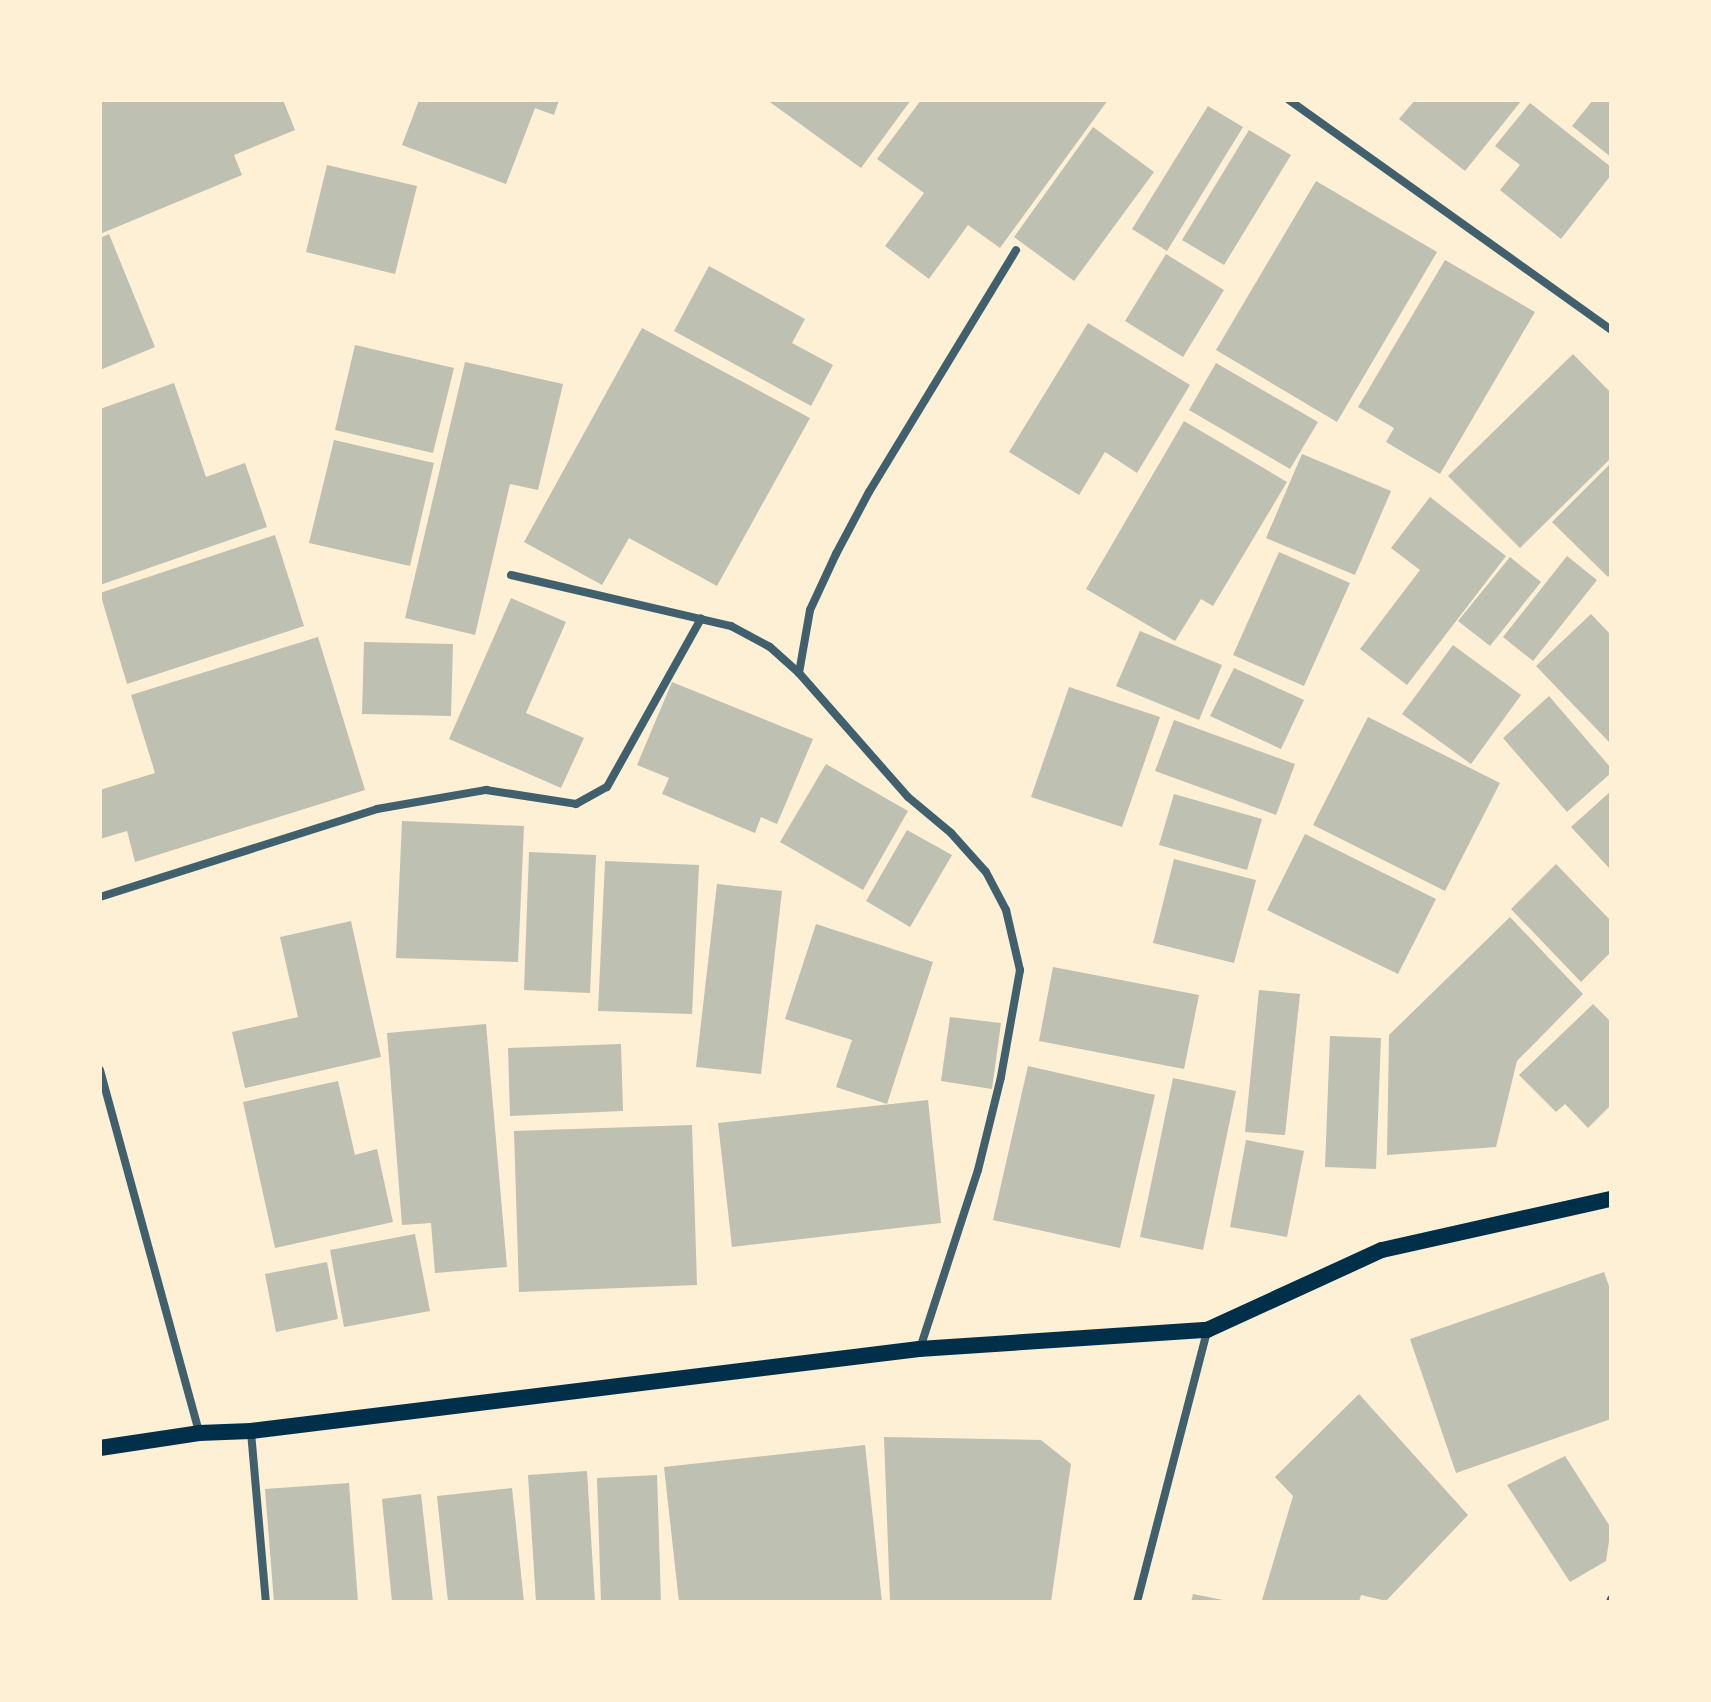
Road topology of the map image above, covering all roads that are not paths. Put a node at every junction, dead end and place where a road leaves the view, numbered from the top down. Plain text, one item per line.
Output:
1 (1289, 100) edge
2 (1016, 250) dead end
3 (1611, 330) edge
4 (511, 575) dead end
5 (701, 619) junction
6 (799, 673) junction
7 (100, 897) edge
8 (100, 1070) edge
9 (1611, 1199) edge
10 (1207, 1330) junction
11 (919, 1349) junction
12 (251, 1431) junction
13 (199, 1433) junction
14 (100, 1448) edge
15 (266, 1602) edge
16 (1137, 1602) edge

1 - 3 street
2 - 6 street
4 - 5 street
5 - 6 street
5 - 7 street
6 - 11 street
8 - 13 street
9 - 10 main road
10 - 11 main road
10 - 16 street
11 - 12 main road
12 - 13 main road
12 - 15 street
13 - 14 main road

